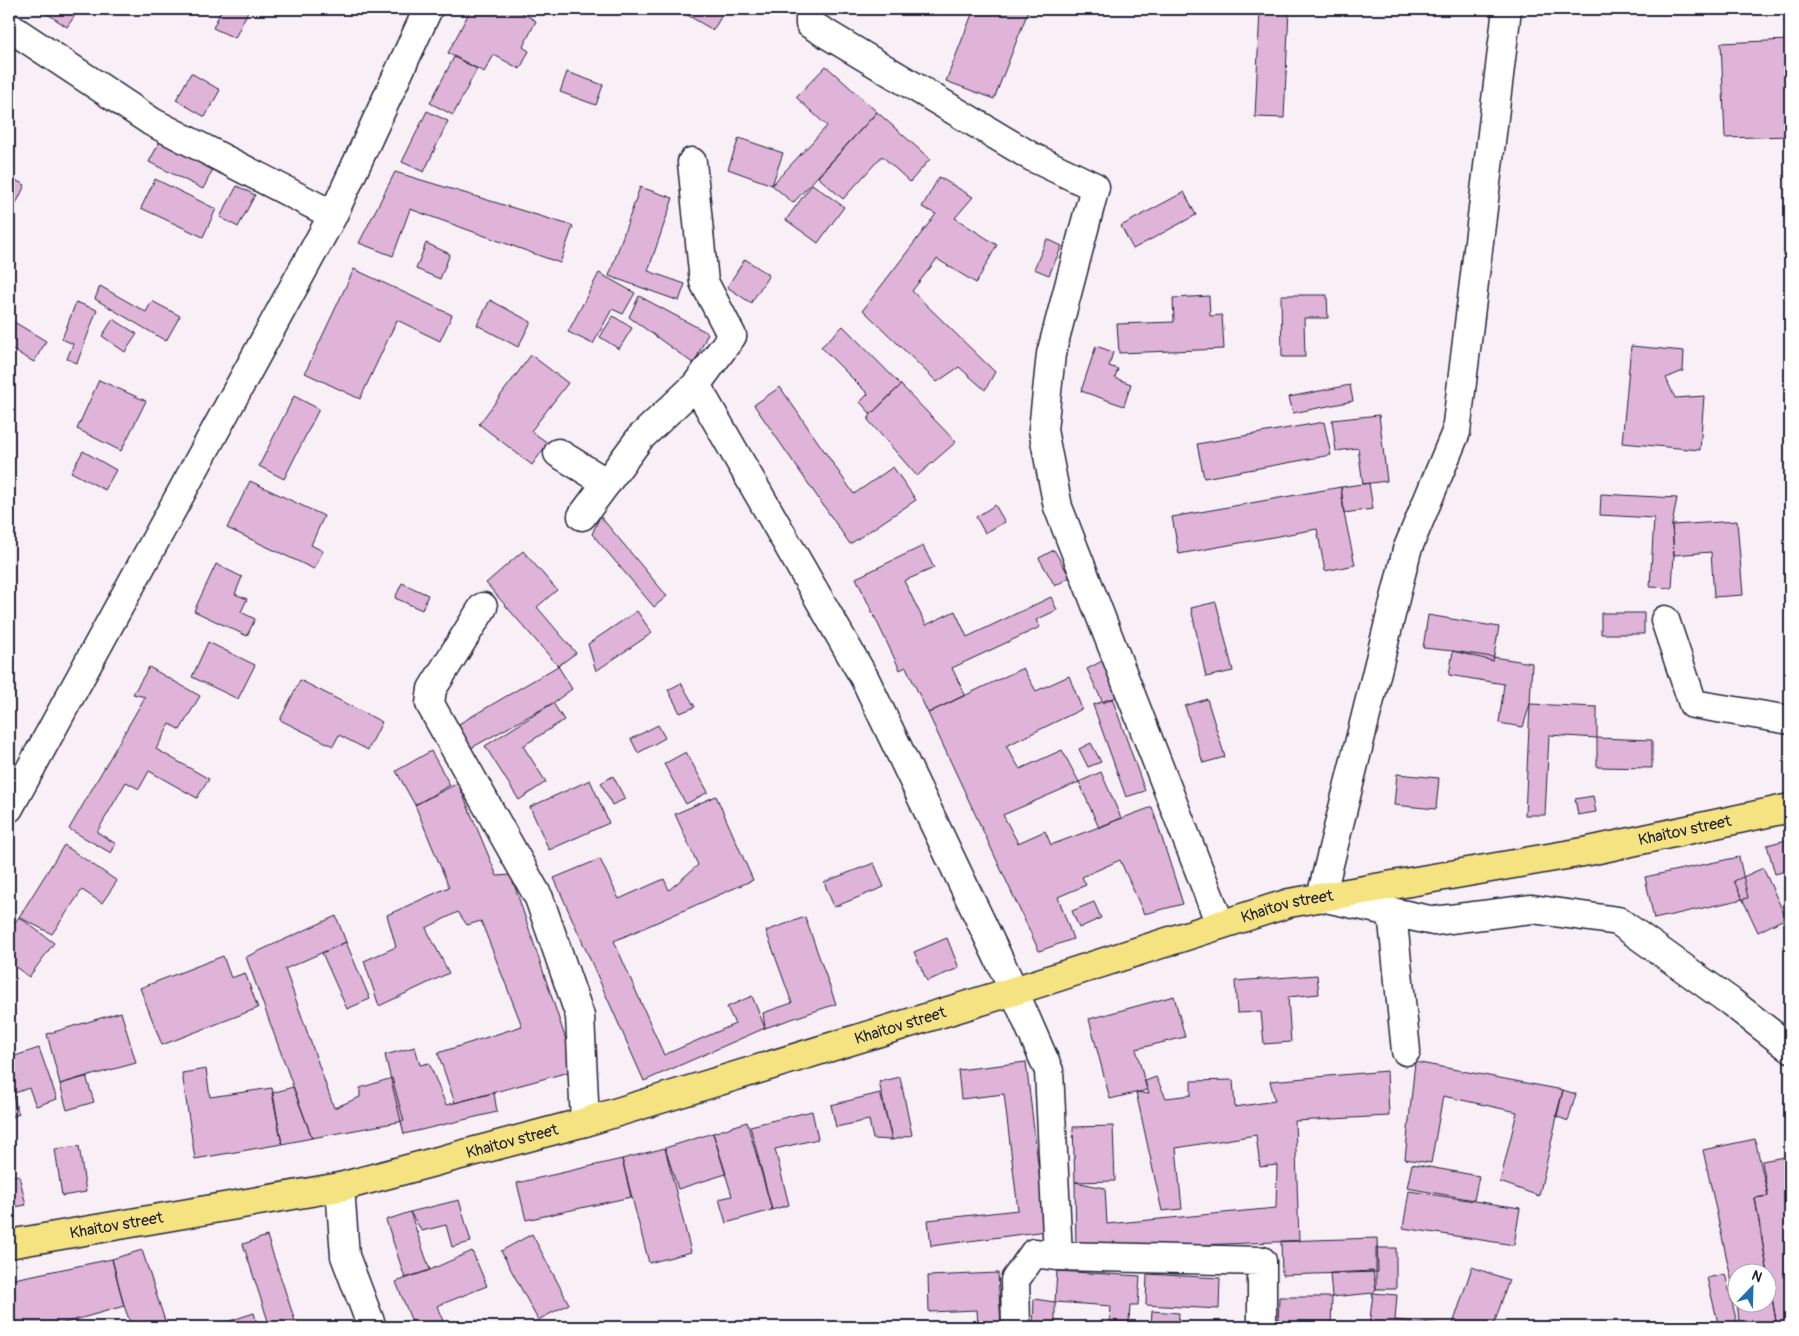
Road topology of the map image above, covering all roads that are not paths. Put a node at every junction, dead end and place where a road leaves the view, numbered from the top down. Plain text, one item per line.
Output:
1 (428, 9) edge
2 (810, 9) edge
3 (1507, 9) edge
4 (9, 27) edge
5 (692, 162) dead end
6 (333, 215) junction
7 (696, 385) junction
8 (558, 453) dead end
9 (607, 482) junction
10 (582, 516) dead end
11 (483, 607) dead end
12 (1665, 620) dead end
13 (1790, 720) edge
14 (9, 808) edge
15 (1790, 808) edge
16 (1321, 897) junction
17 (1392, 912) junction
18 (1220, 924) junction
19 (1014, 991) junction
20 (1790, 1048) edge
21 (1406, 1051) dead end
22 (585, 1122) junction
23 (340, 1187) junction
24 (9, 1244) edge
25 (1058, 1256) junction
26 (372, 1327) edge
27 (1016, 1327) edge
28 (1262, 1327) edge

1 - 6 street
2 - 18 street
3 - 16 street
4 - 6 street
5 - 7 street
6 - 14 street
7 - 9 street
7 - 19 street
8 - 9 street
9 - 10 street
11 - 22 street
12 - 13 street
15 - 16 main road, Khaitov street
16 - 17 street
16 - 18 main road, Khaitov street
17 - 20 street
17 - 21 street
18 - 19 main road, Khaitov street
19 - 22 main road, Khaitov street
19 - 25 street
22 - 23 main road, Khaitov street
23 - 24 main road, Khaitov street
23 - 26 street
25 - 27 street
25 - 28 street

